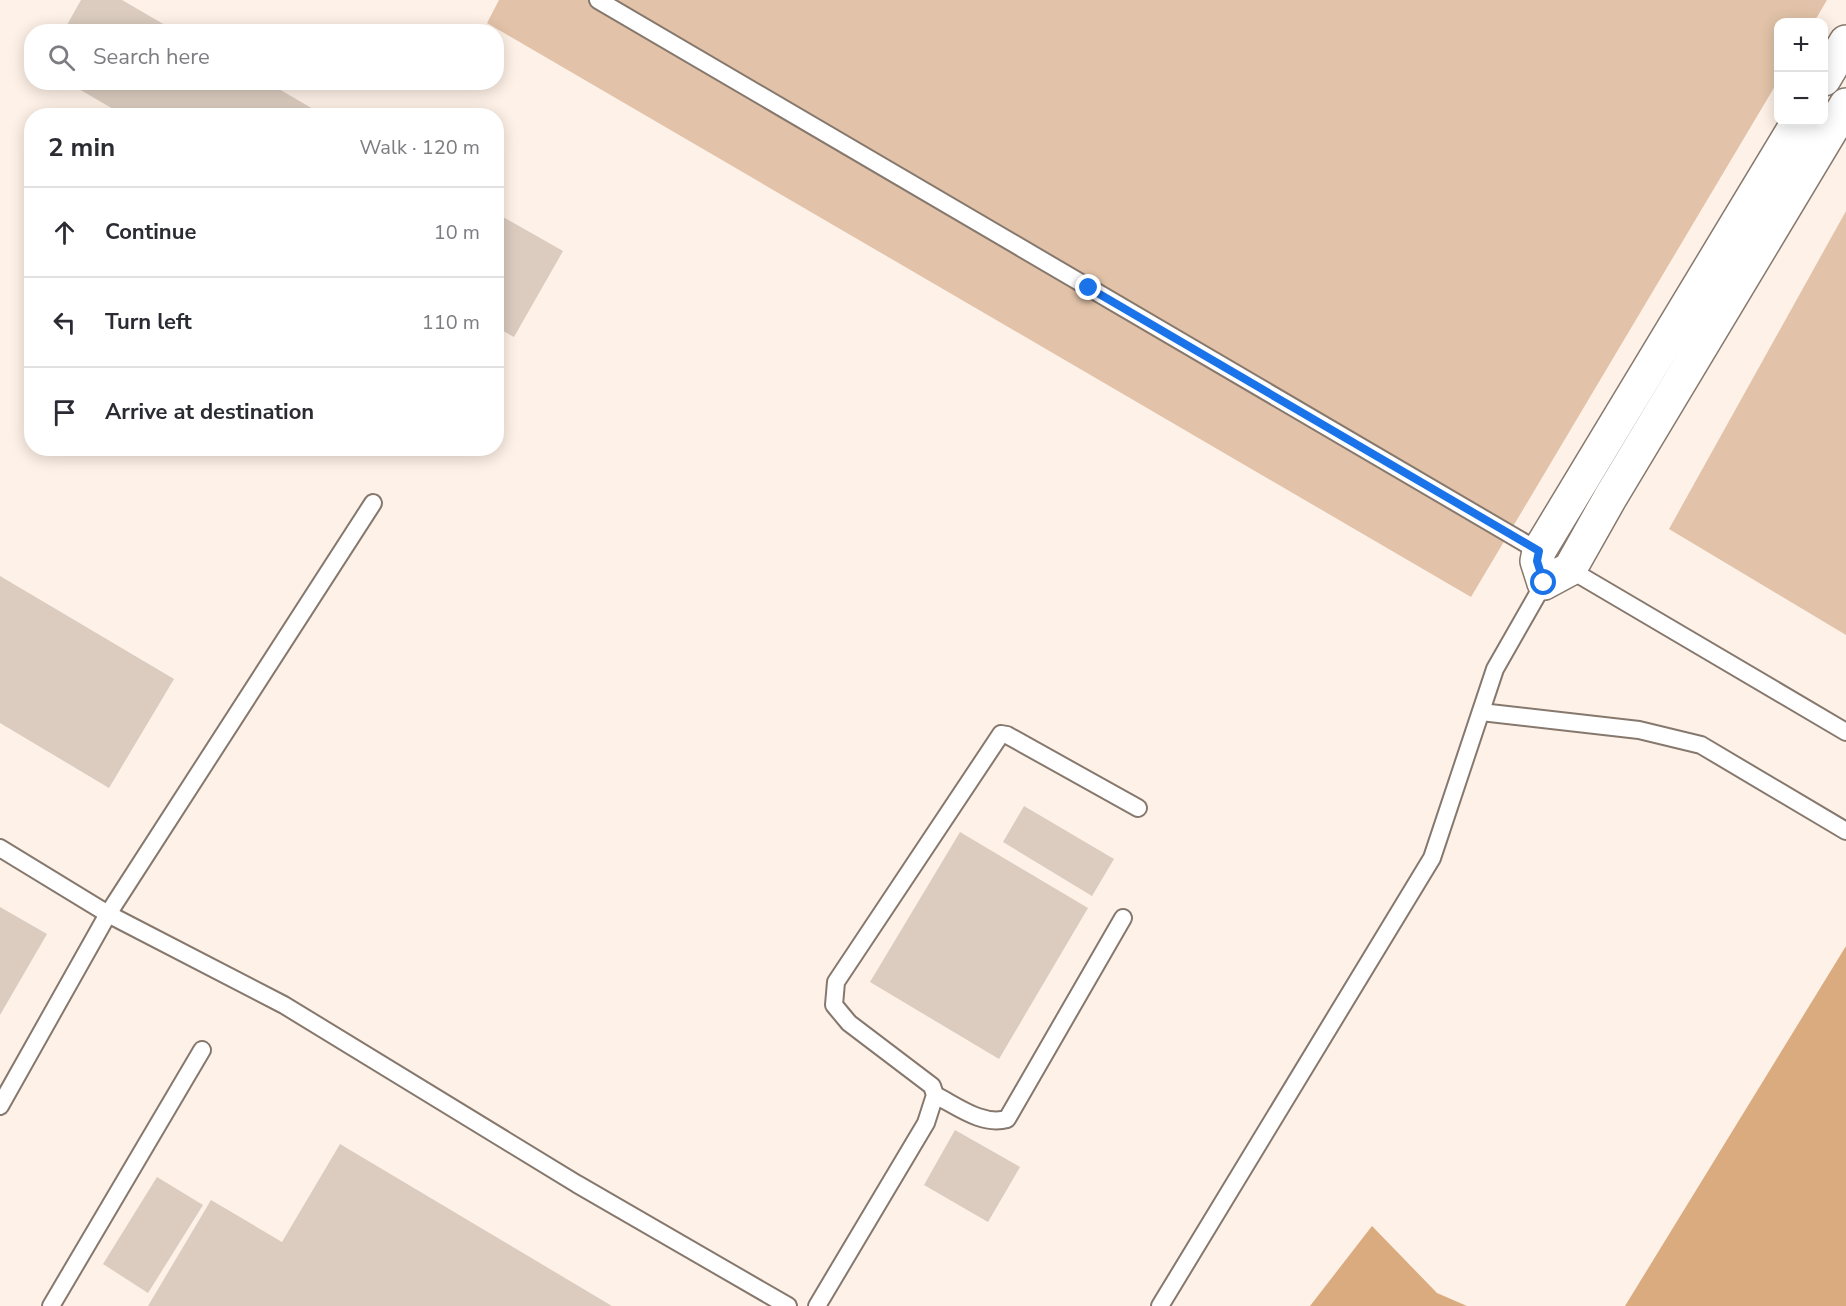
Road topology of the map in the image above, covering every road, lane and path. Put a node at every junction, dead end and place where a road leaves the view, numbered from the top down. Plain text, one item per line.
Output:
1 (598, 0) edge
2 (1846, 42) edge
3 (1828, 72) edge
4 (1846, 105) edge
5 (1796, 126) edge
6 (373, 503) dead end
7 (1539, 551) junction
8 (1557, 576) junction
9 (1481, 712) junction
10 (1846, 732) edge
11 (1138, 808) dead end
12 (1846, 831) edge
13 (0, 848) edge
14 (108, 914) junction
15 (1124, 918) dead end
16 (202, 1050) dead end
17 (935, 1095) junction
18 (0, 1106) edge
19 (51, 1306) edge
20 (788, 1306) edge
21 (817, 1306) edge
22 (1160, 1306) edge

1 - 7 lane
2 - 3 street
4 - 8 street
5 - 7 street
6 - 14 lane
7 - 8 street
8 - 9 lane
8 - 10 lane
9 - 12 lane
9 - 22 lane
11 - 17 lane
13 - 14 lane
14 - 18 lane
14 - 20 lane
15 - 17 lane
16 - 19 lane
17 - 21 lane

